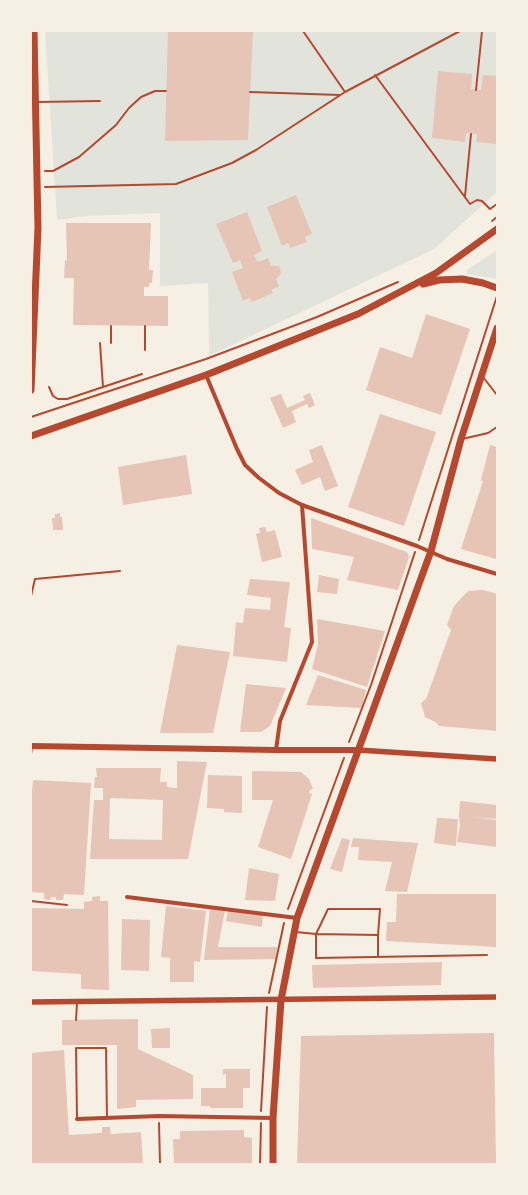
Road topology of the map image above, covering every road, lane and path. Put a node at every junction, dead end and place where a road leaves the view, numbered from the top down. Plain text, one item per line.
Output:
1 (34, 31) edge
2 (303, 31) edge
3 (460, 31) edge
4 (482, 31) edge
5 (375, 75) junction
6 (476, 90) dead end
7 (166, 91) dead end
8 (250, 92) dead end
9 (345, 92) junction
10 (340, 95) junction
11 (100, 101) dead end
12 (33, 102) edge
13 (471, 134) dead end
14 (38, 171) junction
15 (48, 187) dead end
16 (464, 196) junction
17 (497, 204) edge
18 (497, 217) edge
19 (487, 226) dead end
20 (497, 229) edge
21 (400, 281) dead end
22 (497, 288) edge
23 (402, 292) junction
24 (111, 326) dead end
25 (145, 326) dead end
26 (497, 328) edge
27 (100, 343) dead end
28 (111, 343) dead end
29 (145, 350) dead end
30 (142, 374) dead end
31 (206, 375) junction
32 (482, 376) junction
33 (49, 386) dead end
34 (103, 387) junction
35 (31, 390) edge
36 (497, 395) edge
37 (31, 417) edge
38 (497, 427) edge
39 (31, 436) edge
40 (461, 439) junction
41 (302, 505) junction
42 (431, 552) junction
43 (120, 571) dead end
44 (497, 574) edge
45 (31, 596) edge
46 (31, 746) edge
47 (276, 750) junction
48 (358, 750) junction
49 (31, 754) edge
50 (497, 760) edge
51 (127, 897) dead end
52 (31, 901) edge
53 (67, 906) dead end
54 (297, 918) junction
55 (294, 932) junction
56 (316, 934) junction
57 (378, 935) junction
58 (487, 956) dead end
59 (378, 957) junction
60 (497, 997) edge
61 (77, 1000) junction
62 (281, 1000) junction
63 (31, 1002) edge
64 (76, 1020) dead end
65 (76, 1045) dead end
66 (76, 1048) junction
67 (159, 1116) junction
68 (107, 1118) junction
69 (273, 1118) junction
70 (77, 1119) joint
71 (160, 1164) edge
72 (273, 1164) edge

1 - 12 main road
2 - 9 path
3 - 5 path
4 - 6 path
5 - 9 path
5 - 16 path
7 - 14 path
8 - 10 path
9 - 10 path
10 - 15 path
11 - 12 lane
12 - 14 main road
13 - 16 path
14 - 35 main road
16 - 17 path
18 - 19 path
20 - 23 main road
21 - 37 path
22 - 23 main road
23 - 31 main road
24 - 28 path
25 - 29 path
26 - 32 main road
27 - 34 path
30 - 34 path
31 - 39 main road
31 - 41 street
32 - 36 lane
32 - 40 main road
33 - 34 path
38 - 40 lane
40 - 42 main road
41 - 42 street
41 - 47 street
42 - 44 street
42 - 48 main road
43 - 45 path
46 - 47 main road
46 - 49 lane
47 - 48 main road
48 - 50 street
48 - 54 main road
51 - 54 street
52 - 53 lane
54 - 55 main road
55 - 56 lane
55 - 62 main road
56 - 57 lane
56 - 57 lane
56 - 59 lane
57 - 59 lane
58 - 59 lane
60 - 62 street
61 - 62 street
61 - 63 street
61 - 64 lane
62 - 69 main road
65 - 66 lane
66 - 68 lane
66 - 70 lane
67 - 68 street
67 - 69 street
67 - 71 path
68 - 70 street
69 - 72 main road

